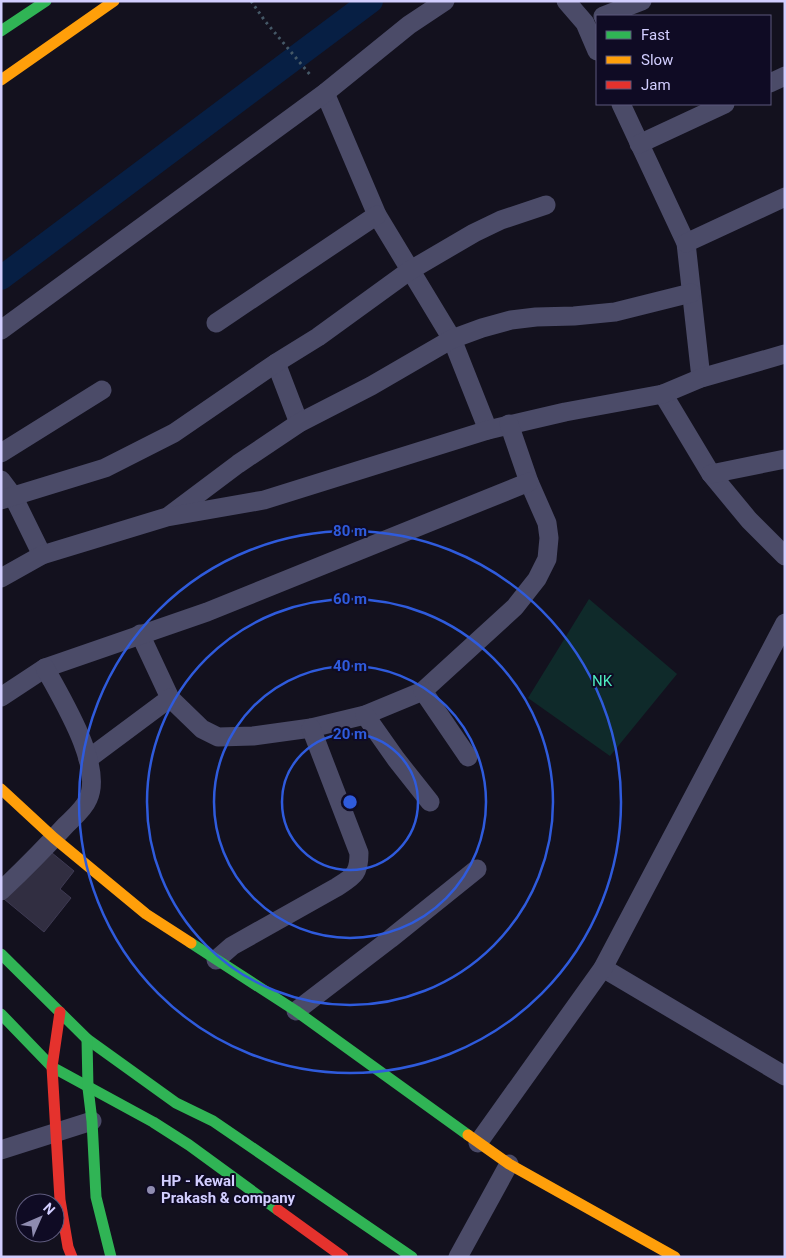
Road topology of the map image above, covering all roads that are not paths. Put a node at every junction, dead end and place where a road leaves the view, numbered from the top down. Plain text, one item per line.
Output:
1 (46, 1) edge
2 (114, 1) edge
3 (445, 1) edge
4 (566, 1) edge
5 (642, 1) edge
6 (606, 15) edge
7 (591, 21) edge
8 (1, 31) edge
9 (596, 46) edge
10 (785, 76) edge
11 (1, 80) edge
12 (771, 83) edge
13 (320, 87) junction
14 (621, 105) edge
15 (723, 105) edge
16 (639, 144) junction
17 (785, 197) edge
18 (546, 205) dead end
19 (378, 215) junction
20 (686, 243) junction
21 (410, 270) junction
22 (691, 293) junction
23 (216, 323) dead end
24 (1, 330) edge
25 (452, 339) junction
26 (785, 354) edge
27 (276, 363) junction
28 (700, 378) junction
29 (102, 390) dead end
30 (663, 394) junction
31 (299, 423) junction
32 (509, 424) junction
33 (488, 430) junction
34 (1, 453) edge
35 (785, 459) edge
36 (711, 474) junction
37 (1, 480) edge
38 (529, 482) junction
39 (7, 498) edge
40 (167, 517) junction
41 (42, 555) junction
42 (785, 556) edge
43 (1, 578) edge
44 (785, 623) edge
45 (140, 634) junction
46 (45, 668) junction
47 (423, 691) junction
48 (1, 697) edge
49 (170, 698) junction
50 (365, 715) junction
51 (312, 728) junction
52 (468, 757) dead end
53 (88, 759) junction
54 (1, 789) edge
55 (430, 802) dead end
56 (54, 838) junction
57 (477, 868) dead end
58 (1, 892) edge
59 (1, 954) edge
60 (216, 960) junction
61 (603, 968) junction
62 (296, 1011) junction
63 (60, 1012) junction
64 (1, 1014) edge
65 (87, 1038) junction
66 (52, 1066) junction
67 (785, 1076) edge
68 (88, 1088) junction
69 (92, 1121) junction
70 (55, 1132) junction
71 (478, 1143) junction
72 (1, 1150) edge
73 (509, 1164) junction
74 (405, 1255) edge
75 (72, 1257) edge
76 (111, 1257) edge
77 (343, 1257) edge
78 (458, 1257) edge
79 (675, 1257) edge

1 - 8 street
2 - 11 street
3 - 13 street
4 - 7 street
5 - 6 street
7 - 9 street
10 - 12 street
13 - 19 street
13 - 24 street
14 - 16 street
15 - 16 street
16 - 20 street
17 - 20 street
18 - 21 street
19 - 21 street
19 - 23 street
20 - 22 street
21 - 25 street
21 - 27 street
22 - 25 street
22 - 28 street
25 - 31 street
25 - 33 street
26 - 28 street
27 - 31 street
27 - 39 street
28 - 30 street
29 - 34 street
30 - 32 street
30 - 36 street
31 - 40 street
32 - 33 street
32 - 38 street
33 - 40 street
35 - 36 street
36 - 42 street
37 - 39 street
38 - 45 street
38 - 47 street
39 - 41 street
40 - 41 street
41 - 43 street
44 - 61 street
45 - 46 street
45 - 49 street
46 - 48 street
46 - 53 street
47 - 50 street
47 - 52 street
49 - 51 street
49 - 53 street
50 - 51 street
50 - 55 street
51 - 60 street
53 - 56 street
54 - 56 street
56 - 58 street
56 - 60 street
57 - 62 street
59 - 63 street
60 - 62 street
61 - 67 street
61 - 71 street
62 - 71 street
63 - 65 street
63 - 66 street
64 - 66 street
65 - 68 street
65 - 74 street
66 - 68 street
66 - 70 street
68 - 69 street
68 - 77 street
69 - 70 street
69 - 76 street
70 - 72 street
70 - 75 street
71 - 73 street
73 - 78 street
73 - 79 street

